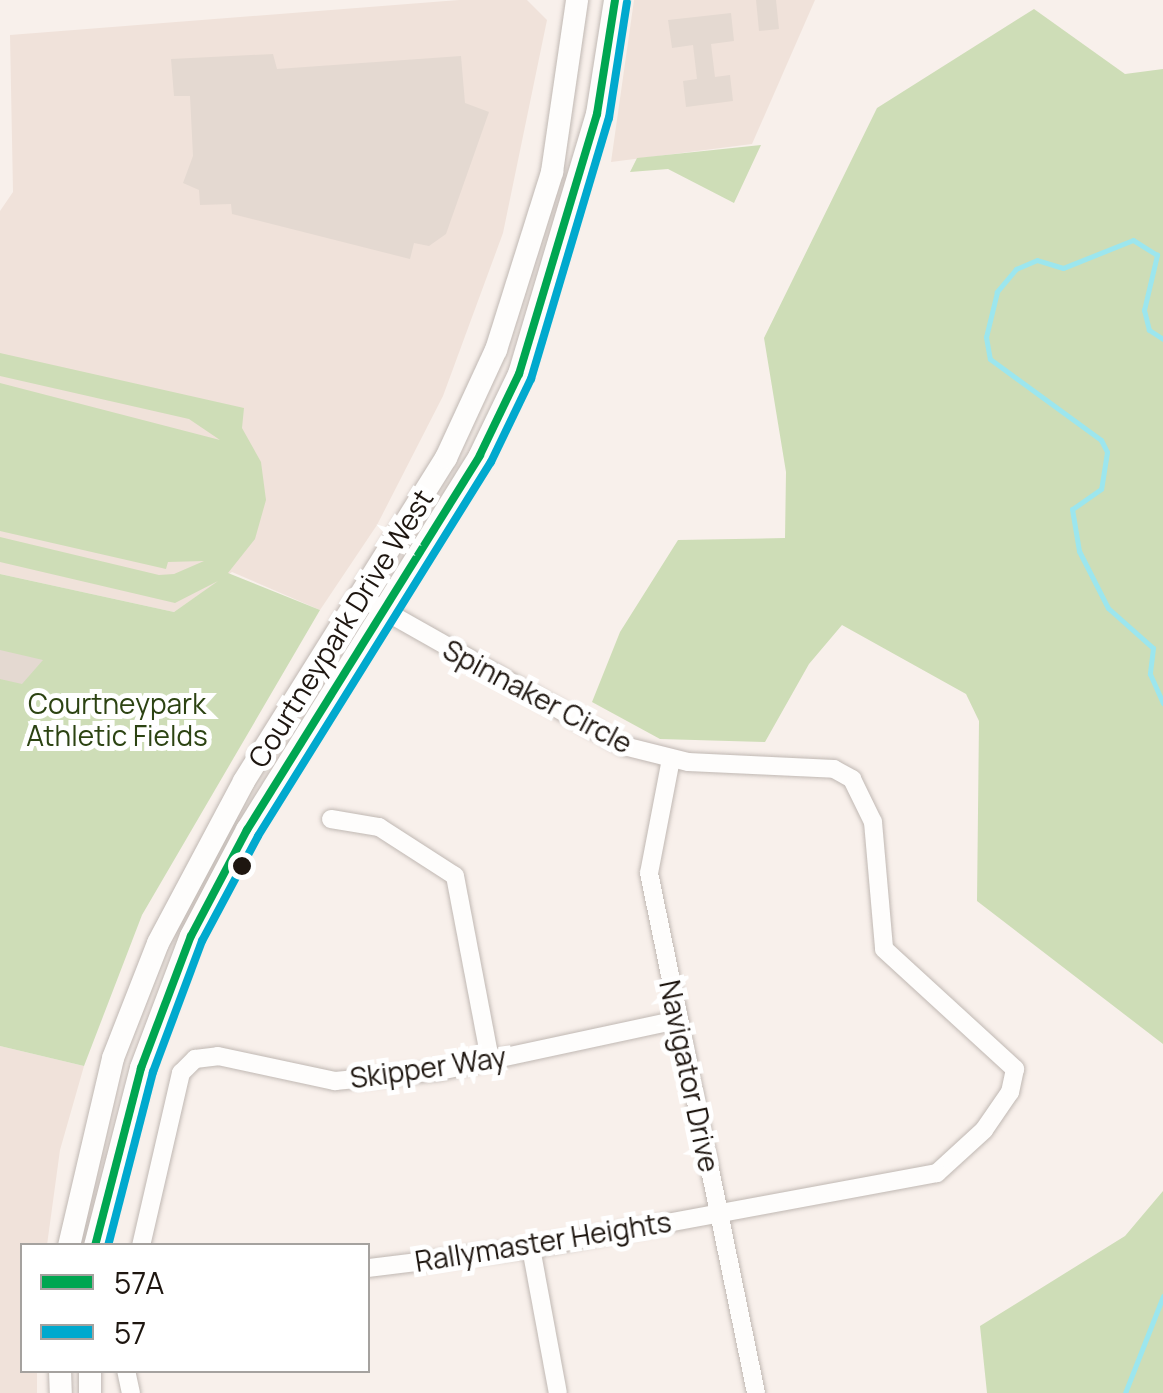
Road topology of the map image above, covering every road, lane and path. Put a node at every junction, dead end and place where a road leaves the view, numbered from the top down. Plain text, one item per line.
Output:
1 (577, 0) edge
2 (614, 0) edge
3 (362, 598) junction
4 (386, 614) junction
5 (671, 759) junction
6 (331, 819) dead end
7 (678, 1020) junction
8 (113, 1058) junction
9 (490, 1060) junction
10 (141, 1068) junction
11 (719, 1211) junction
12 (70, 1243) edge
13 (97, 1243) edge
14 (141, 1243) edge
15 (531, 1248) junction
16 (370, 1268) edge
17 (558, 1393) edge
18 (756, 1393) edge

1 - 3 main road, Courtneypark Drive West
2 - 4 main road, Courtneypark Drive West
3 - 4 street, Spinnaker Circle
3 - 8 main road, Courtneypark Drive West
4 - 5 street, Spinnaker Circle
4 - 10 main road, Courtneypark Drive West
5 - 7 street, Navigator Drive
5 - 11 street, Spinnaker Circle
6 - 9 street
7 - 9 street, Skipper Way
7 - 11 street, Navigator Drive
8 - 10 main road
8 - 12 main road, Courtneypark Drive West
9 - 14 street, Skipper Way
10 - 13 main road, Courtneypark Drive West
11 - 15 street, Rallymaster Heights
11 - 18 street, Navigator Drive
15 - 16 street, Rallymaster Heights
15 - 17 street

